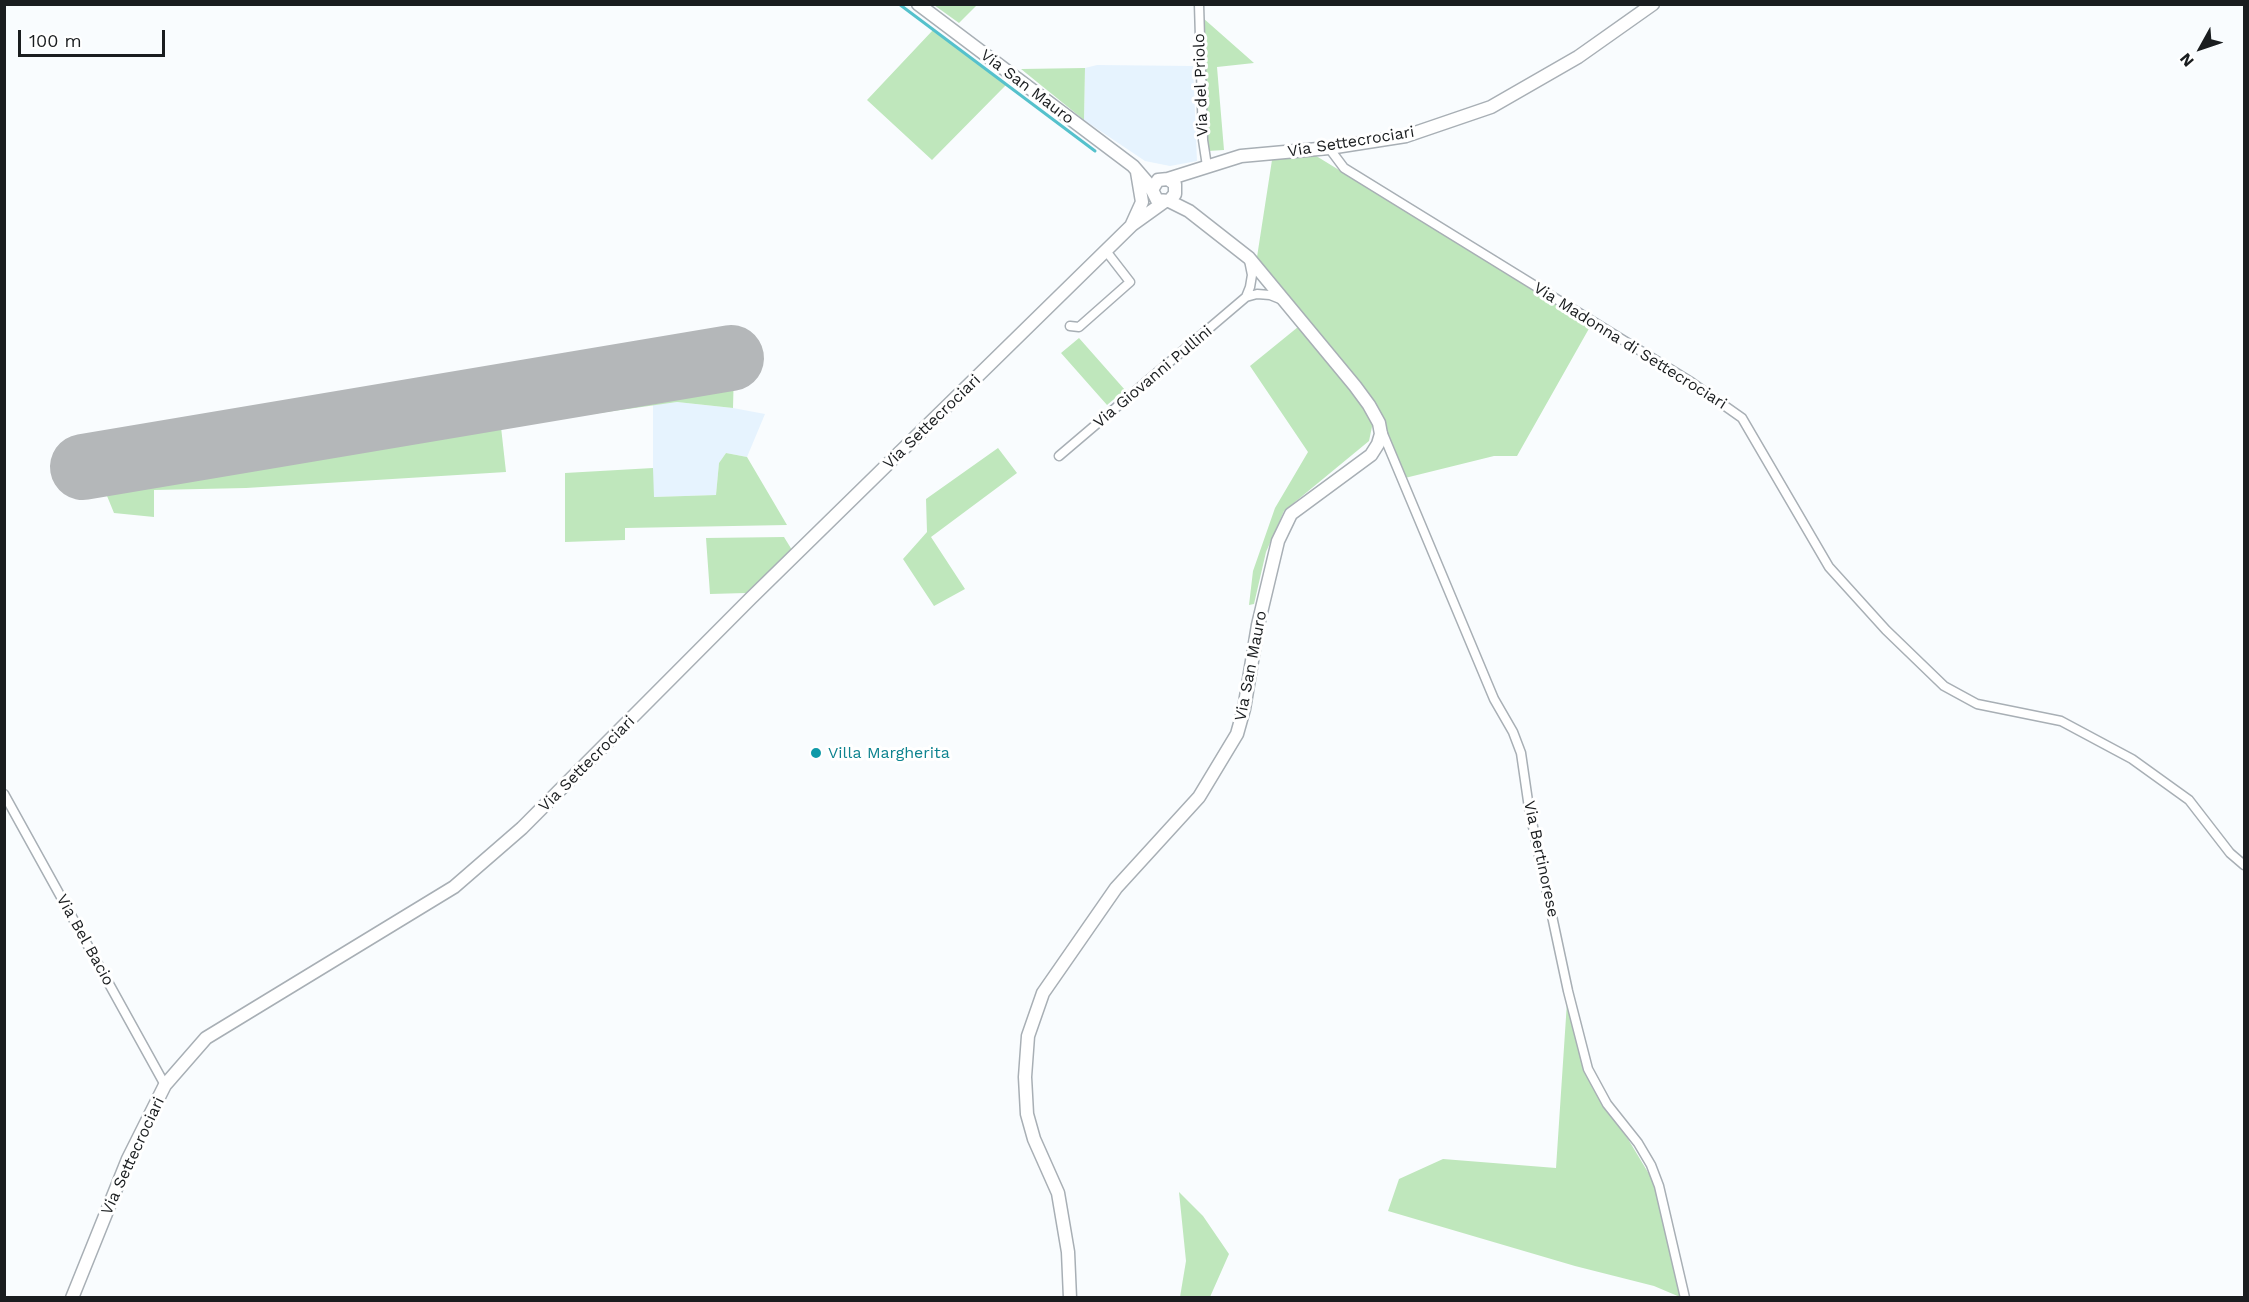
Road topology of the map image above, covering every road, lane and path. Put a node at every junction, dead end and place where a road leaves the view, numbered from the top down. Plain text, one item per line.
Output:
1 (918, 4) edge
2 (1198, 4) edge
3 (1653, 4) edge
4 (1329, 148) junction
5 (1202, 168) junction
6 (1137, 169) junction
7 (1165, 190) junction
8 (1132, 225) junction
9 (1106, 251) junction
10 (1249, 258) junction
11 (1267, 279) junction
12 (1254, 291) junction
13 (1286, 302) junction
14 (1070, 326) dead end
15 (1379, 423) junction
16 (1059, 456) dead end
17 (4, 794) edge
18 (2244, 865) edge
19 (165, 1085) junction
20 (72, 1298) edge
21 (1070, 1298) edge
22 (1685, 1298) edge

1 - 6 main road, Via San Mauro
2 - 5 street, Via del Priolo
3 - 4 main road, Via Settecrociari
4 - 5 main road, Via Settecrociari
4 - 18 street, Via Madonna di Settecrociari
5 - 7 main road, Via Settecrociari
6 - 7 main road, Via San Mauro
6 - 8 main road
7 - 8 main road, Via Settecrociari
7 - 10 main road, Via San Mauro
8 - 9 main road, Via Settecrociari
9 - 14 street
9 - 19 main road, Via Settecrociari
10 - 11 main road, Via San Mauro
10 - 12 street
11 - 12 street, Via Giovanni Pullini
11 - 13 main road, Via San Mauro
12 - 13 street
12 - 16 street, Via Giovanni Pullini
13 - 15 main road, Via San Mauro
15 - 21 main road, Via San Mauro
15 - 22 street, Via Bertinorese
17 - 19 street, Via Bel Bacio
19 - 20 main road, Via Settecrociari

